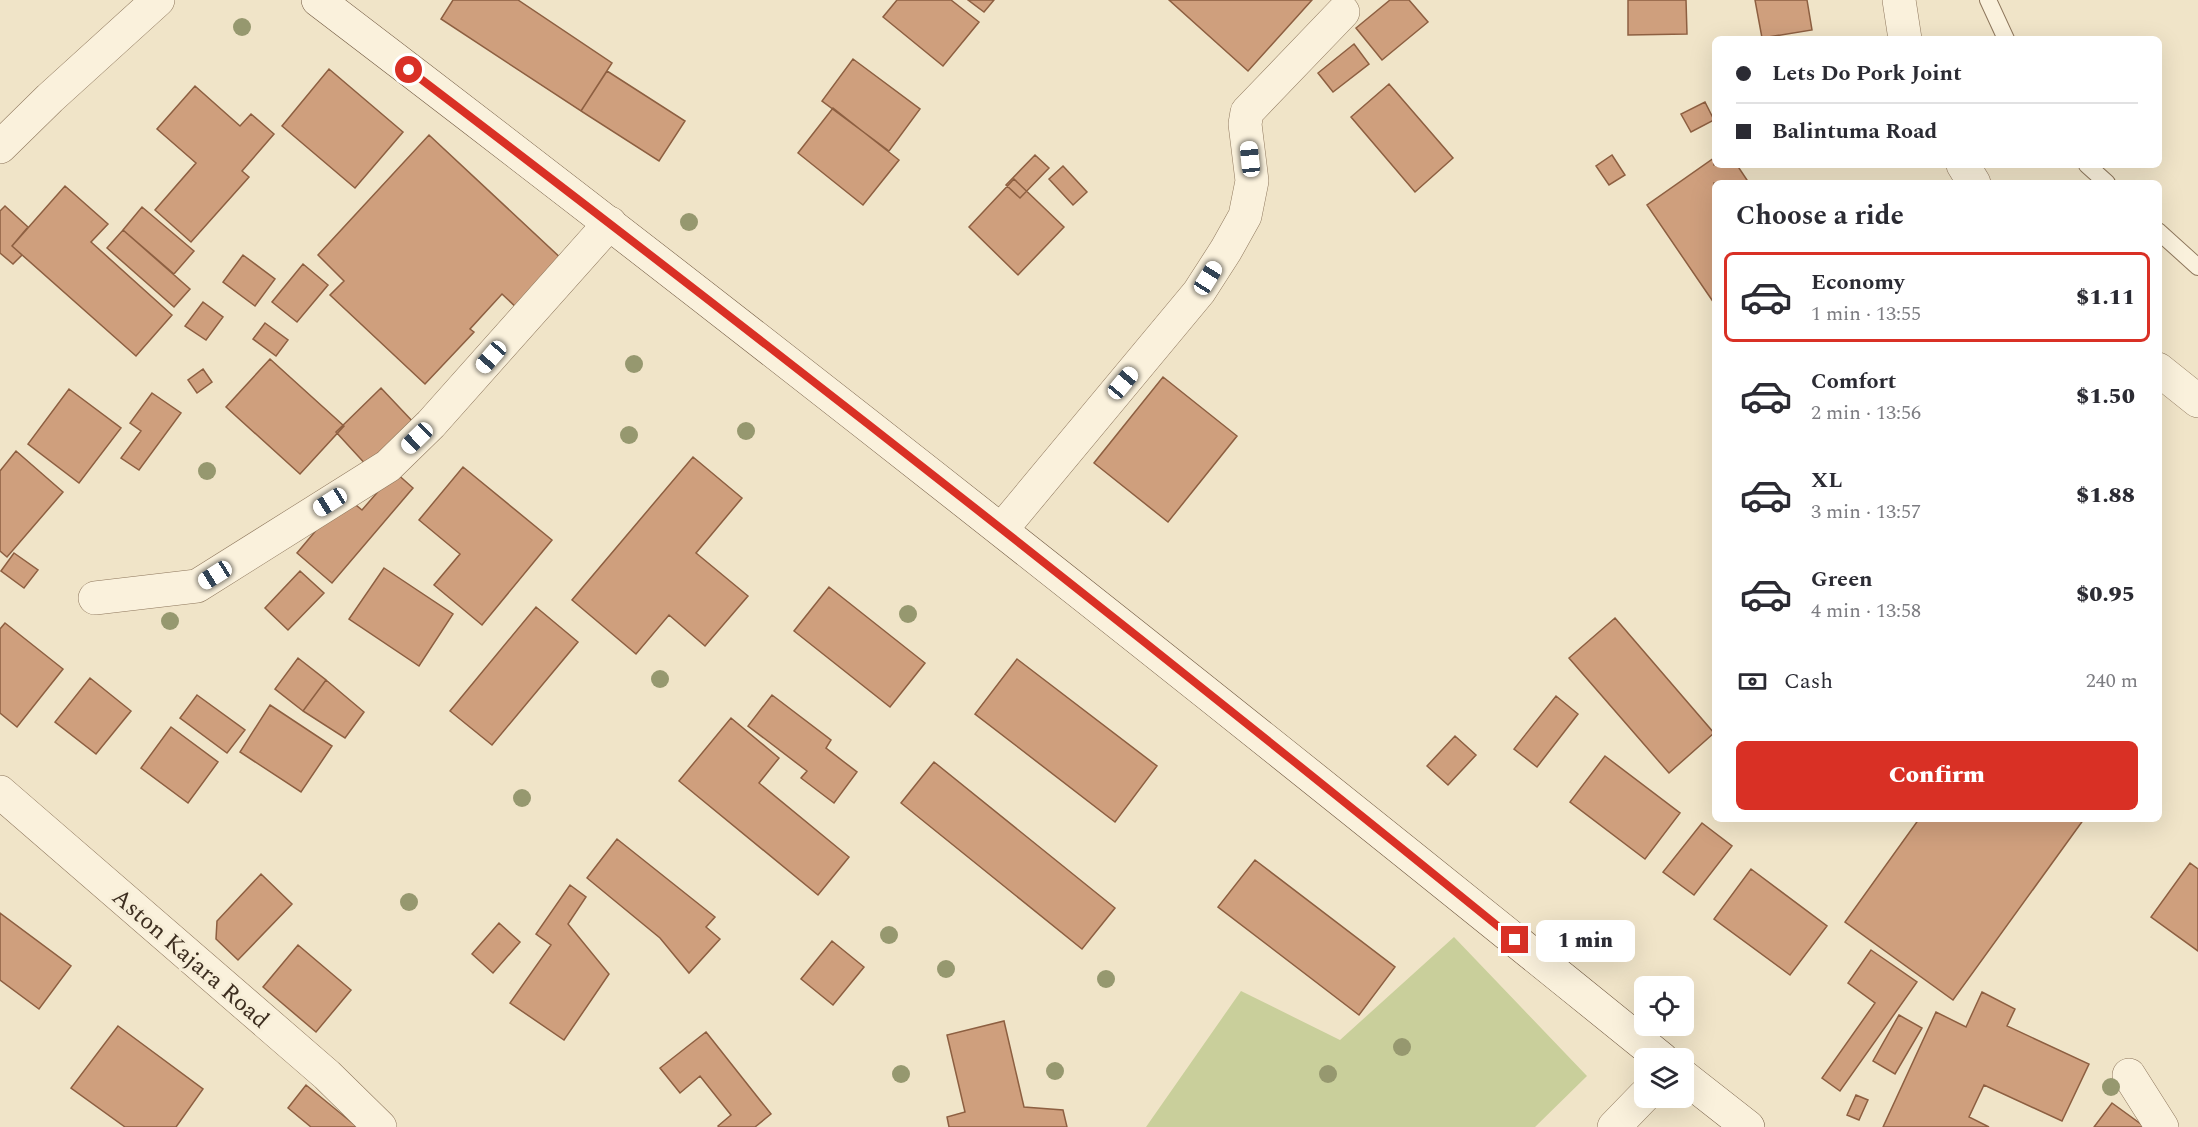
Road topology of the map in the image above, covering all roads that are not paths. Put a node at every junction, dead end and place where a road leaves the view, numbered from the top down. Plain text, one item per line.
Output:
1 (158, 0) edge
2 (318, 0) edge
3 (1899, 0) edge
4 (1988, 0) edge
5 (1343, 12) dead end
6 (1905, 36) edge
7 (2005, 36) edge
8 (0, 147) edge
9 (2090, 168) edge
10 (2104, 180) edge
11 (610, 223) junction
12 (2162, 235) edge
13 (2198, 267) edge
14 (2162, 372) edge
15 (2198, 401) edge
16 (1002, 530) junction
17 (95, 598) dead end
18 (0, 792) edge
19 (1648, 1048) edge
20 (2129, 1075) dead end
21 (1694, 1085) edge
22 (1634, 1106) edge
23 (380, 1127) edge
24 (1614, 1127) edge
25 (1748, 1127) edge
26 (2162, 1127) edge

1 - 8 street
2 - 11 street
3 - 6 street
4 - 7 lane
5 - 16 street
9 - 10 lane
11 - 16 street
11 - 17 street
12 - 13 lane
14 - 15 street
16 - 19 street
18 - 23 street, Aston Kajara Road
20 - 26 street
21 - 25 street
22 - 24 street

